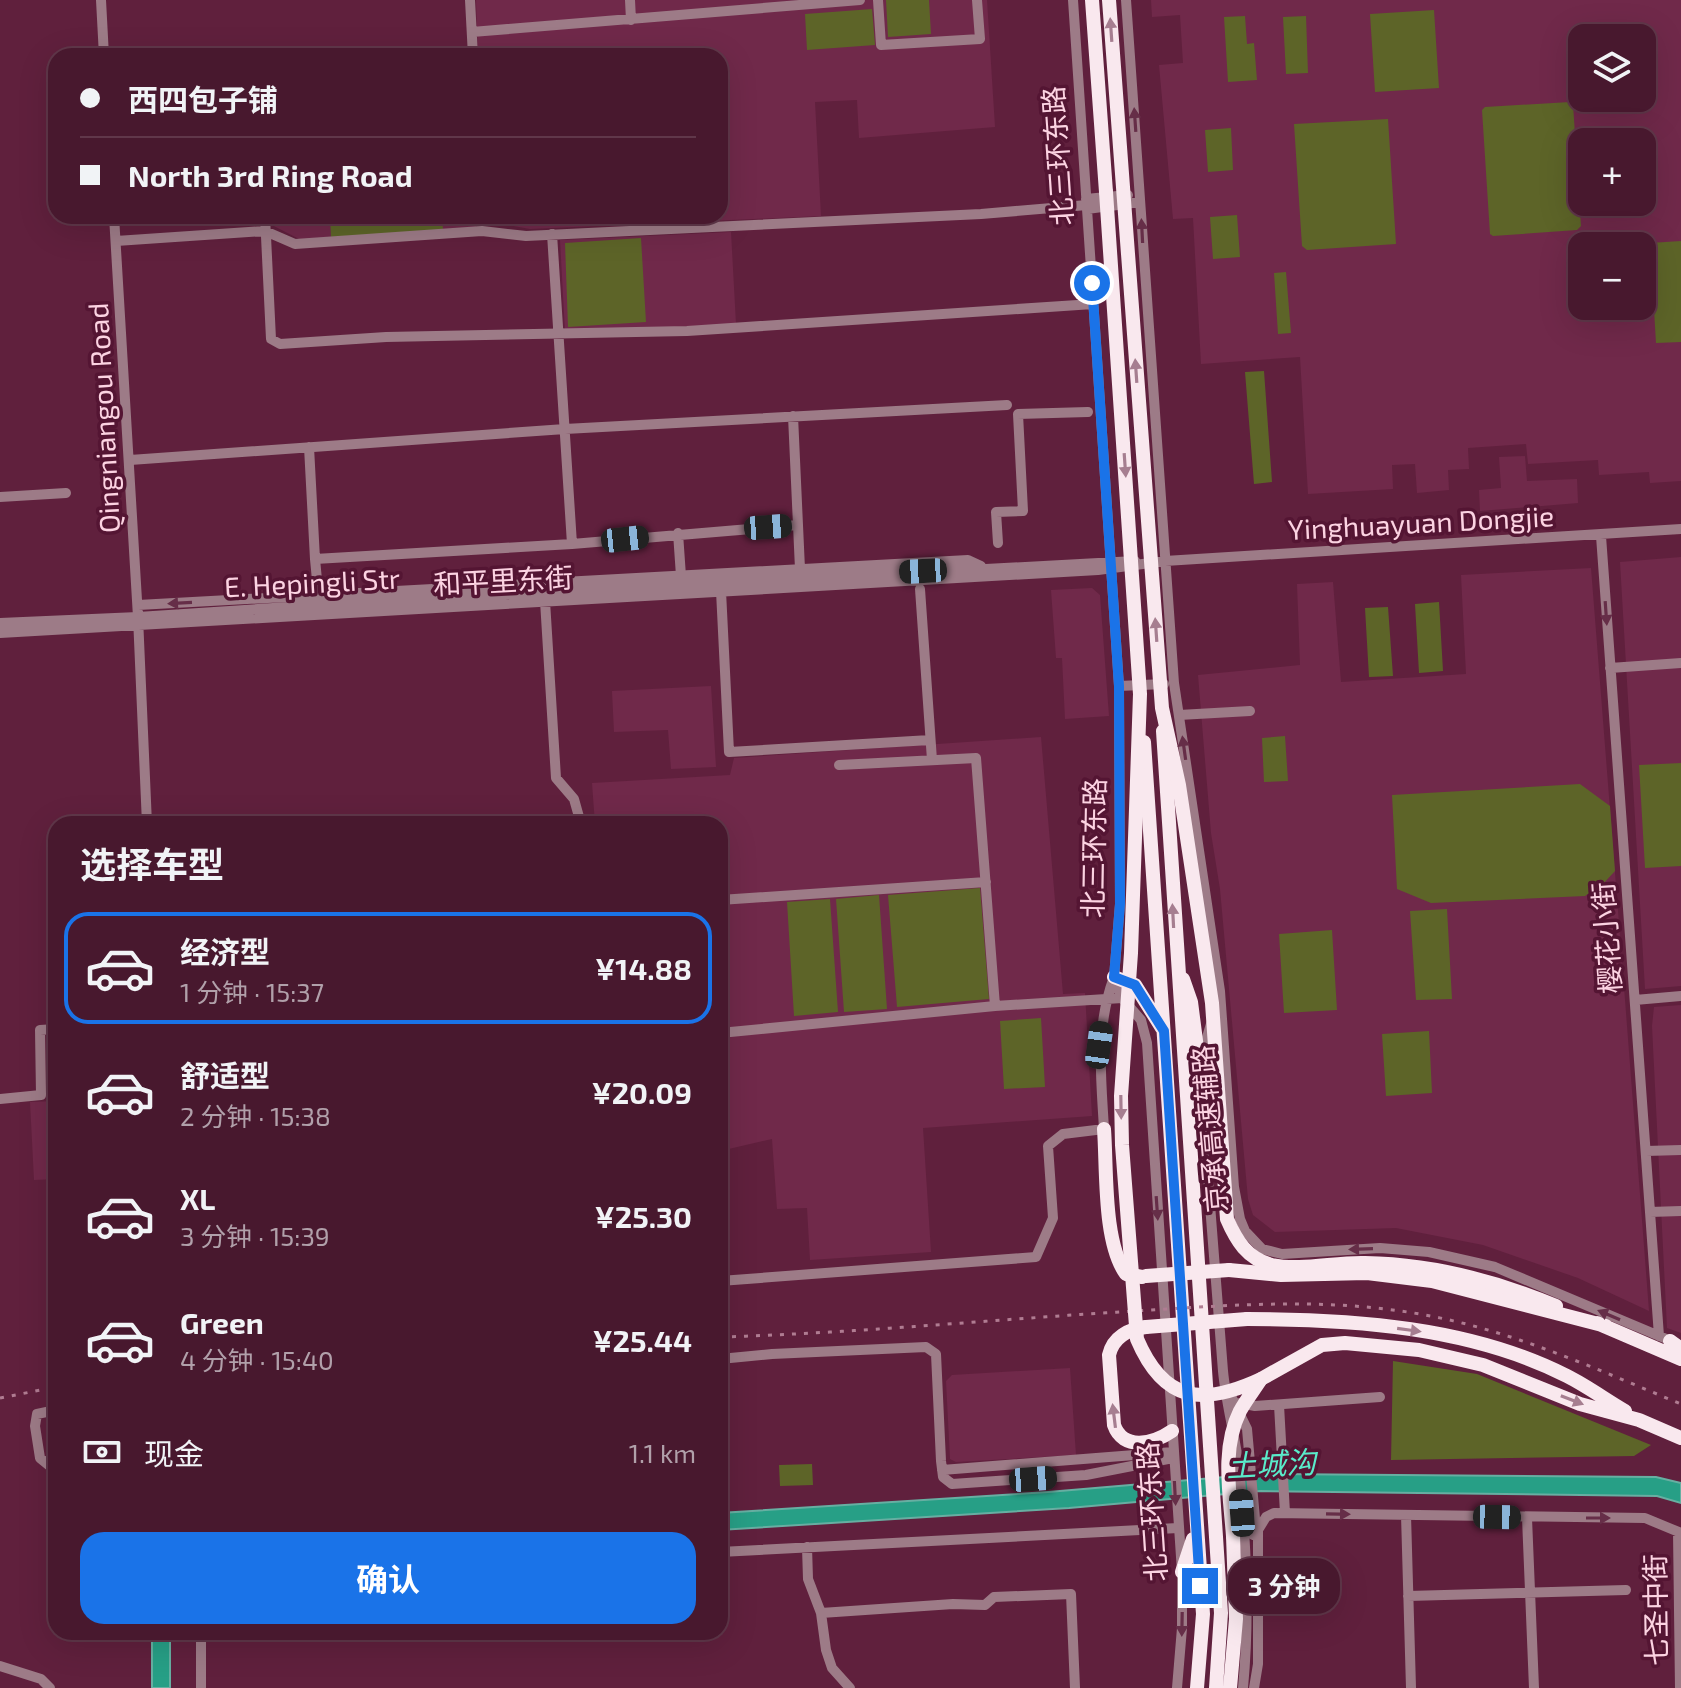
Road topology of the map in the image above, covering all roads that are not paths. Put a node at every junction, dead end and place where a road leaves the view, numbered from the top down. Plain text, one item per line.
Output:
1 (101, 0) edge
2 (470, 0) edge
3 (630, 0) edge
4 (860, 0) edge
5 (878, 0) edge
6 (977, 0) edge
7 (1073, 0) edge
8 (1092, 0) edge
9 (1109, 0) edge
10 (1126, 0) edge
11 (631, 20) junction
12 (472, 32) junction
13 (104, 48) edge
14 (473, 48) edge
15 (1140, 198) junction
16 (1087, 204) junction
17 (115, 224) edge
18 (265, 224) edge
19 (482, 224) edge
20 (265, 231) junction
21 (482, 231) junction
22 (552, 234) junction
23 (116, 241) junction
24 (1093, 304) junction
25 (559, 335) junction
26 (1007, 405) dead end
27 (1088, 412) dead end
28 (793, 416) junction
29 (565, 429) junction
30 (309, 447) junction
31 (130, 460) junction
32 (66, 493) dead end
33 (0, 497) edge
34 (798, 525) junction
35 (1681, 529) edge
36 (678, 533) junction
37 (1601, 536) junction
38 (998, 543) dead end
39 (572, 544) junction
40 (315, 559) junction
41 (1165, 561) junction
42 (1112, 564) junction
43 (983, 567) junction
44 (800, 569) junction
45 (681, 576) junction
46 (1167, 588) junction
47 (920, 589) dead end
48 (721, 591) junction
49 (1113, 593) junction
50 (318, 600) junction
51 (545, 601) junction
52 (138, 605) junction
53 (138, 621) junction
54 (0, 623) edge
55 (0, 633) edge
56 (1681, 663) edge
57 (1610, 668) junction
58 (1174, 683) junction
59 (1119, 686) junction
60 (1140, 694) junction
61 (1162, 708) junction
62 (1250, 711) dead end
63 (1179, 715) junction
64 (930, 740) junction
65 (932, 760) junction
66 (839, 765) dead end
67 (147, 816) edge
68 (579, 816) edge
69 (986, 882) junction
70 (728, 899) edge
71 (1176, 959) junction
72 (1114, 977) junction
73 (1220, 991) junction
74 (1681, 996) edge
75 (1122, 998) junction
76 (1106, 999) junction
77 (1635, 1000) junction
78 (995, 1006) junction
79 (48, 1030) edge
80 (1164, 1031) junction
81 (728, 1032) edge
82 (1199, 1064) junction
83 (0, 1099) edge
84 (1104, 1129) junction
85 (1681, 1150) edge
86 (1646, 1151) junction
87 (1681, 1211) edge
88 (1650, 1212) junction
89 (728, 1280) edge
90 (1606, 1326) junction
91 (1673, 1343) edge
92 (728, 1358) edge
93 (1681, 1359) edge
94 (1223, 1371) junction
95 (1261, 1379) junction
96 (1380, 1397) dead end
97 (1231, 1399) junction
98 (1279, 1405) junction
99 (48, 1412) edge
100 (1639, 1420) junction
101 (1172, 1431) junction
102 (1681, 1438) edge
103 (1173, 1459) junction
104 (48, 1464) edge
105 (942, 1470) junction
106 (1285, 1513) junction
107 (1406, 1515) junction
108 (1527, 1518) junction
109 (1177, 1523) junction
110 (1196, 1531) junction
111 (1679, 1532) edge
112 (807, 1547) junction
113 (728, 1552) edge
114 (1182, 1572) junction
115 (1247, 1575) junction
116 (1626, 1590) dead end
117 (1530, 1593) junction
118 (1408, 1596) junction
119 (821, 1613) junction
120 (201, 1640) edge
121 (0, 1666) edge
122 (50, 1688) edge
123 (201, 1688) edge
124 (850, 1688) edge
125 (1075, 1688) edge
126 (1177, 1688) edge
127 (1197, 1688) edge
128 (1216, 1688) edge
129 (1230, 1688) edge
130 (1243, 1688) edge
131 (1254, 1688) edge
132 (1411, 1688) edge
133 (1534, 1688) edge
134 (1680, 1688) edge

1 - 13 street
2 - 12 street
3 - 11 street
4 - 11 street
5 - 6 street
7 - 16 street, 北三环东路
8 -> 60 highway, bridge
61 -> 9 highway, bridge
15 -> 10 street
11 - 12 street
12 - 14 street
15 - 16 street
41 -> 15 street
16 - 22 street
16 - 24 street, 北三环东路
17 - 23 street, Qingniangou Road
18 - 20 street
19 - 21 street
20 - 21 street
20 - 23 street
20 - 25 street
21 - 22 street
22 - 25 street
23 - 31 street, Qingniangou Road
24 - 25 street
24 - 42 street, 北三环东路
25 - 29 street
26 - 28 street
27 - 38 street
28 - 29 street
28 - 34 street
29 - 30 street
29 - 39 street
30 - 31 street
30 - 40 street
31 - 52 street, Qingniangou Road
32 - 33 street
34 - 36 street
34 - 44 street
35 - 37 street, Yinghuayuan Dongjie
36 - 39 street
36 - 45 street
37 - 41 street, Yinghuayuan Dongjie
37 -> 57 street, 樱花小街
39 - 40 street
40 - 50 street
41 - 42 street, Yinghuayuan Dongjie
41 - 46 street
42 - 43 street, E. Hepingli Str
42 - 48 street
42 - 49 street, 北三环东路
43 - 44 street
43 - 50 street, E. Hepingli Str
44 - 45 street
45 - 50 street
46 - 49 street
46 - 58 street
47 - 64 street
48 - 51 street, 和平里东街
48 - 64 street
49 - 59 street, 北三环东路
50 -> 52 street
50 - 53 street, E. Hepingli Str
51 - 53 street, 和平里东街
51 - 68 street
52 - 53 street, Qingniangou Road
53 - 54 street, 和平里东街
53 - 55 street, 和平里东街
53 - 67 street, Qingniangou Road
56 - 57 street
57 - 77 street, 樱花小街
58 - 59 street
58 - 63 street
59 - 72 street, 北三环东路
60 - 80 highway
60 -> 95 highway, bridge
71 -> 61 highway
61 - 90 highway, bridge
62 - 63 street
73 -> 63 street
64 - 65 street
65 - 66 street
65 - 69 street
69 - 70 street
69 - 78 street
71 - 82 highway
71 - 128 highway
72 - 75 street, 北三环东路
72 - 76 street
72 - 80 highway
73 - 82 street
91 -> 73 street, 京承高速辅路
74 - 77 street
75 - 76 street
75 -> 101 street, 北三环东路
76 - 78 street
76 - 84 street
77 - 86 street, 樱花小街
78 - 81 street
79 - 83 street
80 - 110 highway
82 - 94 street
84 - 89 street
84 - 90 highway, bridge
85 - 86 street
86 - 88 street, 樱花小街
87 - 88 street
88 - 91 street, 樱花小街
90 - 93 highway
92 - 105 street
94 - 97 street
94 - 115 street
95 -> 100 highway
95 - 129 highway, bridge
96 - 98 street
97 - 98 street
97 - 115 street
98 - 106 street
99 - 104 street
101 -> 100 highway, bridge
100 - 102 highway
101 - 103 street, 北三环东路
103 - 105 street
103 - 105 street
103 -> 109 street, 北三环东路
106 -> 107 street
106 - 131 street
107 - 108 street
107 - 118 street
108 -> 111 street
108 - 117 street
109 - 112 street
109 - 114 street, 北三环东路
110 - 114 highway
110 - 127 highway
111 - 134 street, 七圣中街
112 - 113 street
112 - 119 street
114 -> 126 street, 北三环东路
115 - 130 street
116 - 117 street
117 - 118 street
117 - 133 street
118 - 132 street
119 - 124 street
119 - 125 street
120 - 123 street
121 - 122 street

